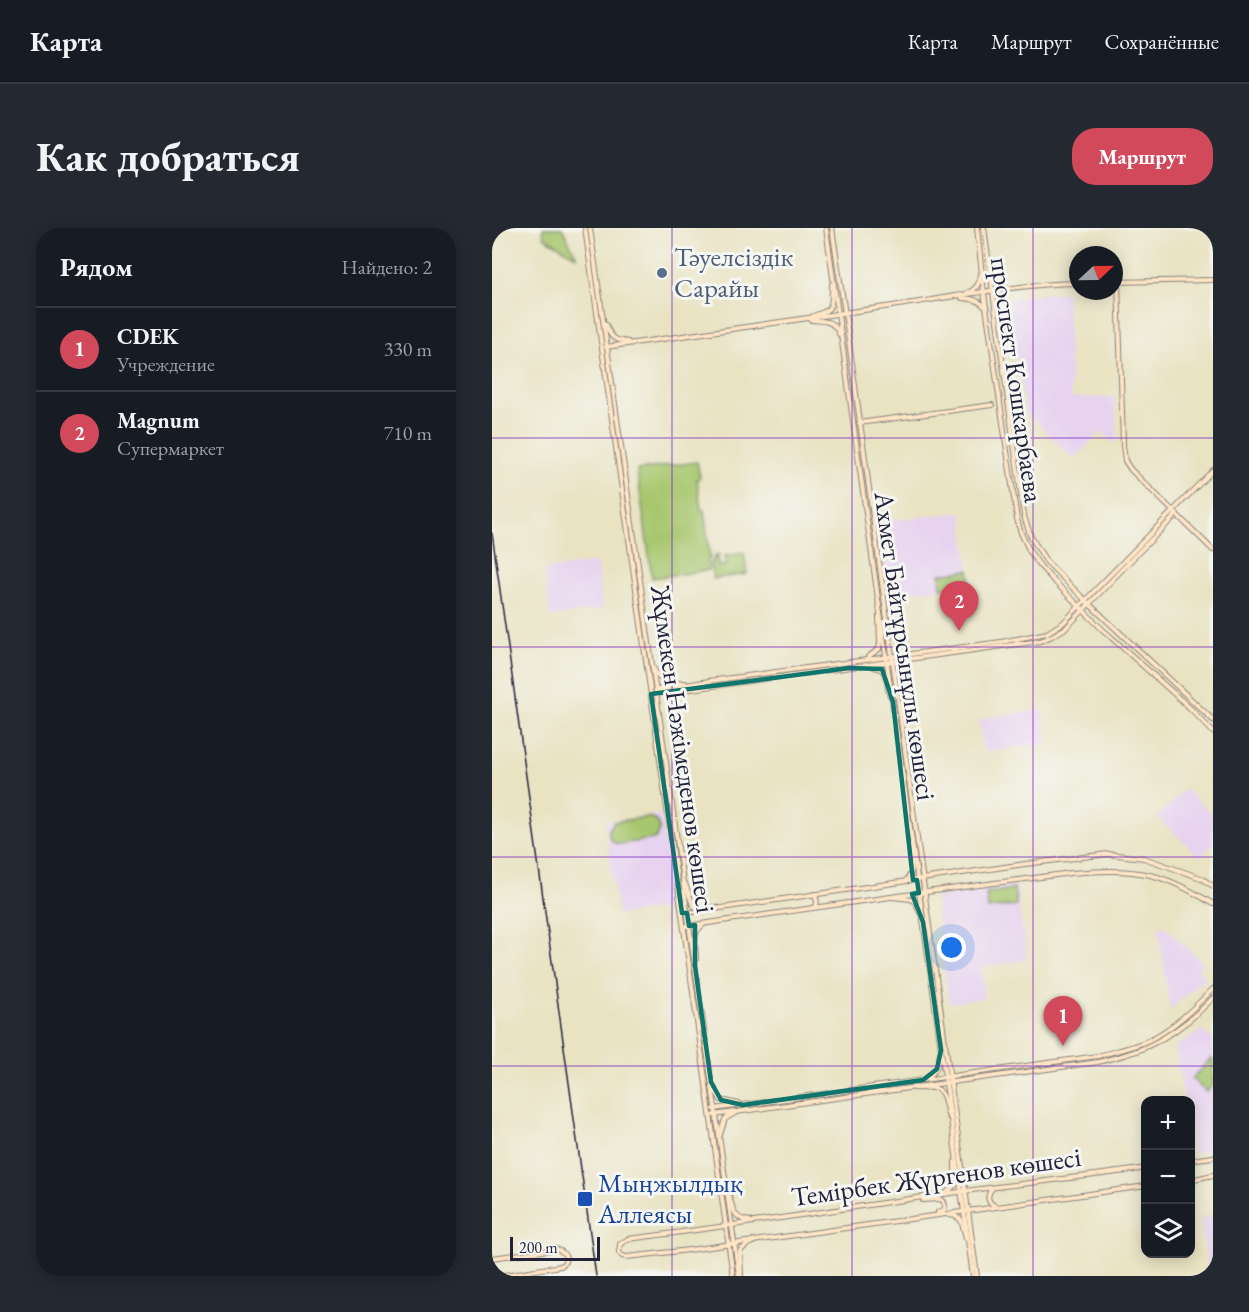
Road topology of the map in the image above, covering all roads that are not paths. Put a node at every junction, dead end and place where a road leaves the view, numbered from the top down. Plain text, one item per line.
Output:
1 (585, 228) edge
2 (590, 228) edge
3 (826, 228) edge
4 (831, 228) edge
5 (976, 228) edge
6 (984, 228) edge
7 (981, 259) junction
8 (831, 268) junction
9 (1213, 280) edge
10 (1123, 282) edge
11 (1069, 283) edge
12 (993, 292) junction
13 (984, 293) junction
14 (953, 297) junction
15 (1117, 300) edge
16 (987, 310) junction
17 (845, 313) junction
18 (603, 314) junction
19 (839, 314) junction
20 (801, 319) junction
21 (638, 342) junction
22 (605, 347) junction
23 (844, 357) junction
24 (992, 405) dead end
25 (860, 423) junction
26 (854, 424) junction
27 (1213, 470) edge
28 (1175, 512) junction
29 (1213, 550) edge
30 (1087, 602) junction
31 (1081, 608) junction
32 (880, 610) junction
33 (649, 648) junction
34 (890, 659) junction
35 (857, 661) junction
36 (849, 668) junction
37 (701, 682) junction
38 (653, 692) junction
39 (893, 702) junction
40 (1213, 720) edge
41 (1213, 732) edge
42 (912, 841) junction
43 (682, 877) junction
44 (920, 879) junction
45 (902, 882) junction
46 (1213, 886) edge
47 (922, 892) junction
48 (814, 894) junction
49 (889, 897) junction
50 (793, 901) junction
51 (1213, 904) edge
52 (723, 907) junction
53 (816, 908) junction
54 (795, 910) junction
55 (684, 913) junction
56 (923, 922) junction
57 (707, 923) junction
58 (686, 926) junction
59 (694, 966) junction
60 (1213, 988) edge
61 (1213, 998) edge
62 (941, 1050) junction
63 (946, 1070) junction
64 (947, 1076) junction
65 (923, 1080) junction
66 (711, 1082) junction
67 (948, 1082) junction
68 (910, 1088) junction
69 (743, 1105) junction
70 (739, 1111) junction
71 (713, 1112) junction
72 (951, 1122) junction
73 (719, 1138) junction
74 (956, 1152) junction
75 (1213, 1157) edge
76 (1195, 1159) edge
77 (1141, 1169) edge
78 (1213, 1175) edge
79 (1195, 1179) edge
80 (726, 1186) junction
81 (1141, 1187) edge
82 (992, 1188) junction
83 (964, 1191) junction
84 (944, 1194) junction
85 (910, 1199) junction
86 (996, 1207) junction
87 (967, 1211) junction
88 (942, 1214) junction
89 (911, 1218) junction
90 (757, 1222) junction
91 (729, 1226) junction
92 (762, 1239) junction
93 (731, 1244) junction
94 (970, 1250) junction
95 (492, 1258) edge
96 (516, 1275) edge
97 (498, 1276) edge
98 (503, 1276) edge
99 (733, 1276) edge
100 (740, 1276) edge
101 (975, 1276) edge

1 - 22 street, Жұмекен Нәжімеденов көшесі
2 - 18 street, Жұмекен Нәжімеденов көшесі
3 - 8 street, Ахмет Байтұрсынұлы көшесі
4 - 17 street, Ахмет Байтұрсынұлы көшесі
5 - 7 street, проспект Кошкарбаева
6 - 12 street
7 - 13 street, проспект Кошкарбаева
7 - 14 street
8 - 19 street, Ахмет Байтұрсынұлы көшесі
8 - 20 street
9 - 10 street
11 - 12 street
12 - 13 street
12 - 30 street
13 - 14 street
13 - 16 street, проспект Кошкарбаева
14 - 16 street
14 - 17 street
15 - 28 street
16 - 31 street, проспект Кошкарбаева
17 - 19 street
17 - 25 street, Ахмет Байтұрсынұлы көшесі
18 - 21 street
18 - 22 street, Жұмекен Нәжімеденов көшесі
19 - 20 street
19 - 23 street, Ахмет Байтұрсынұлы көшесі
20 - 21 street
20 - 23 street
21 - 22 street
22 - 33 street, Жұмекен Нәжімеденов көшесі
22 - 38 street, Жұмекен Нәжімеденов көшесі
23 - 26 street, Ахмет Байтұрсынұлы көшесі
24 - 25 street
25 - 26 street
25 - 34 street, Ахмет Байтұрсынұлы көшесі
26 - 32 street, Ахмет Байтұрсынұлы көшесі
27 - 28 street
28 - 29 street
28 - 30 street
30 - 31 street
30 - 40 street
31 - 34 street
31 - 41 street, проспект Кошкарбаева
32 - 34 street, Ахмет Байтұрсынұлы көшесі
32 - 35 street
33 - 37 street
33 - 38 street, Жұмекен Нәжімеденов көшесі
34 - 35 street
34 - 36 street
34 - 39 street, Ахмет Байтұрсынұлы көшесі
34 - 44 street, Ахмет Байтұрсынұлы көшесі
35 - 37 street
36 - 38 street
36 - 39 street
37 - 38 street
38 - 43 street, Жұмекен Нәжімеденов көшесі
38 - 55 street, Жұмекен Нәжімеденов көшесі
39 - 42 street, Ахмет Байтұрсынұлы көшесі
42 - 44 street, Ахмет Байтұрсынұлы көшесі
42 - 45 street
43 - 52 street
43 - 55 street, Жұмекен Нәжімеденов көшесі
44 - 45 street
44 - 46 street
44 - 47 street, Ахмет Байтұрсынұлы көшесі
45 - 48 street
47 - 49 street
47 - 51 street
47 - 56 street, Ахмет Байтұрсынұлы көшесі
47 - 63 street, Ахмет Байтұрсынұлы көшесі
48 - 50 street
48 - 53 street
49 - 53 street
49 - 56 street
50 - 52 street
50 - 54 street
52 - 55 street
53 - 54 street
54 - 57 street
55 - 58 street, Жұмекен Нәжімеденов көшесі
56 - 62 street, Ахмет Байтұрсынұлы көшесі
57 - 58 street
57 - 59 street
58 - 59 street, Жұмекен Нәжімеденов көшесі
58 - 71 street, Жұмекен Нәжімеденов көшесі
59 - 66 street, Жұмекен Нәжімеденов көшесі
60 - 64 street
61 - 67 street
62 - 63 street, Ахмет Байтұрсынұлы көшесі
62 - 65 street
63 - 64 street
64 - 65 street
64 - 67 street
65 - 69 street
66 - 69 street
66 - 71 street, Жұмекен Нәжімеденов көшесі
67 - 68 street
67 - 72 street
67 - 83 street
68 - 70 street
68 - 72 street
69 - 71 street
70 - 71 street
70 - 73 street
71 - 73 street, Жұмекен Нәжімеденов көшесі
71 - 91 street, Жұмекен Нәжімеденов көшесі
72 - 74 street
73 - 80 street, Жұмекен Нәжімеденов көшесі
74 - 83 street
74 - 84 street
75 - 76 street
77 - 82 street, Темірбек Жүргенов көшесі
78 - 79 street
80 - 90 street
80 - 91 street, Жұмекен Нәжімеденов көшесі
81 - 86 street, Темірбек Жүргенов көшесі
82 - 83 street, Темірбек Жүргенов көшесі
82 - 86 street
83 - 84 street, Темірбек Жүргенов көшесі
83 - 87 street
84 - 85 street, Темірбек Жүргенов көшесі
85 - 89 street
85 - 90 street, Темірбек Жүргенов көшесі
86 - 87 street, Темірбек Жүргенов көшесі
87 - 88 street, Темірбек Жүргенов көшесі
87 - 94 street
87 - 101 street
88 - 89 street, Темірбек Жүргенов көшесі
88 - 94 street
89 - 92 street, Темірбек Жүргенов көшесі
90 - 91 street, Темірбек Жүргенов көшесі
91 - 93 street, Жұмекен Нәжімеденов көшесі
91 - 93 street, Темірбек Жүргенов көшесі
92 - 93 street, Темірбек Жүргенов көшесі
92 - 100 street
93 - 99 street, Жұмекен Нәжімеденов көшесі
93 - 100 street, Жұмекен Нәжімеденов көшесі
94 - 101 street
95 - 96 street
96 - 98 street
97 - 98 street

